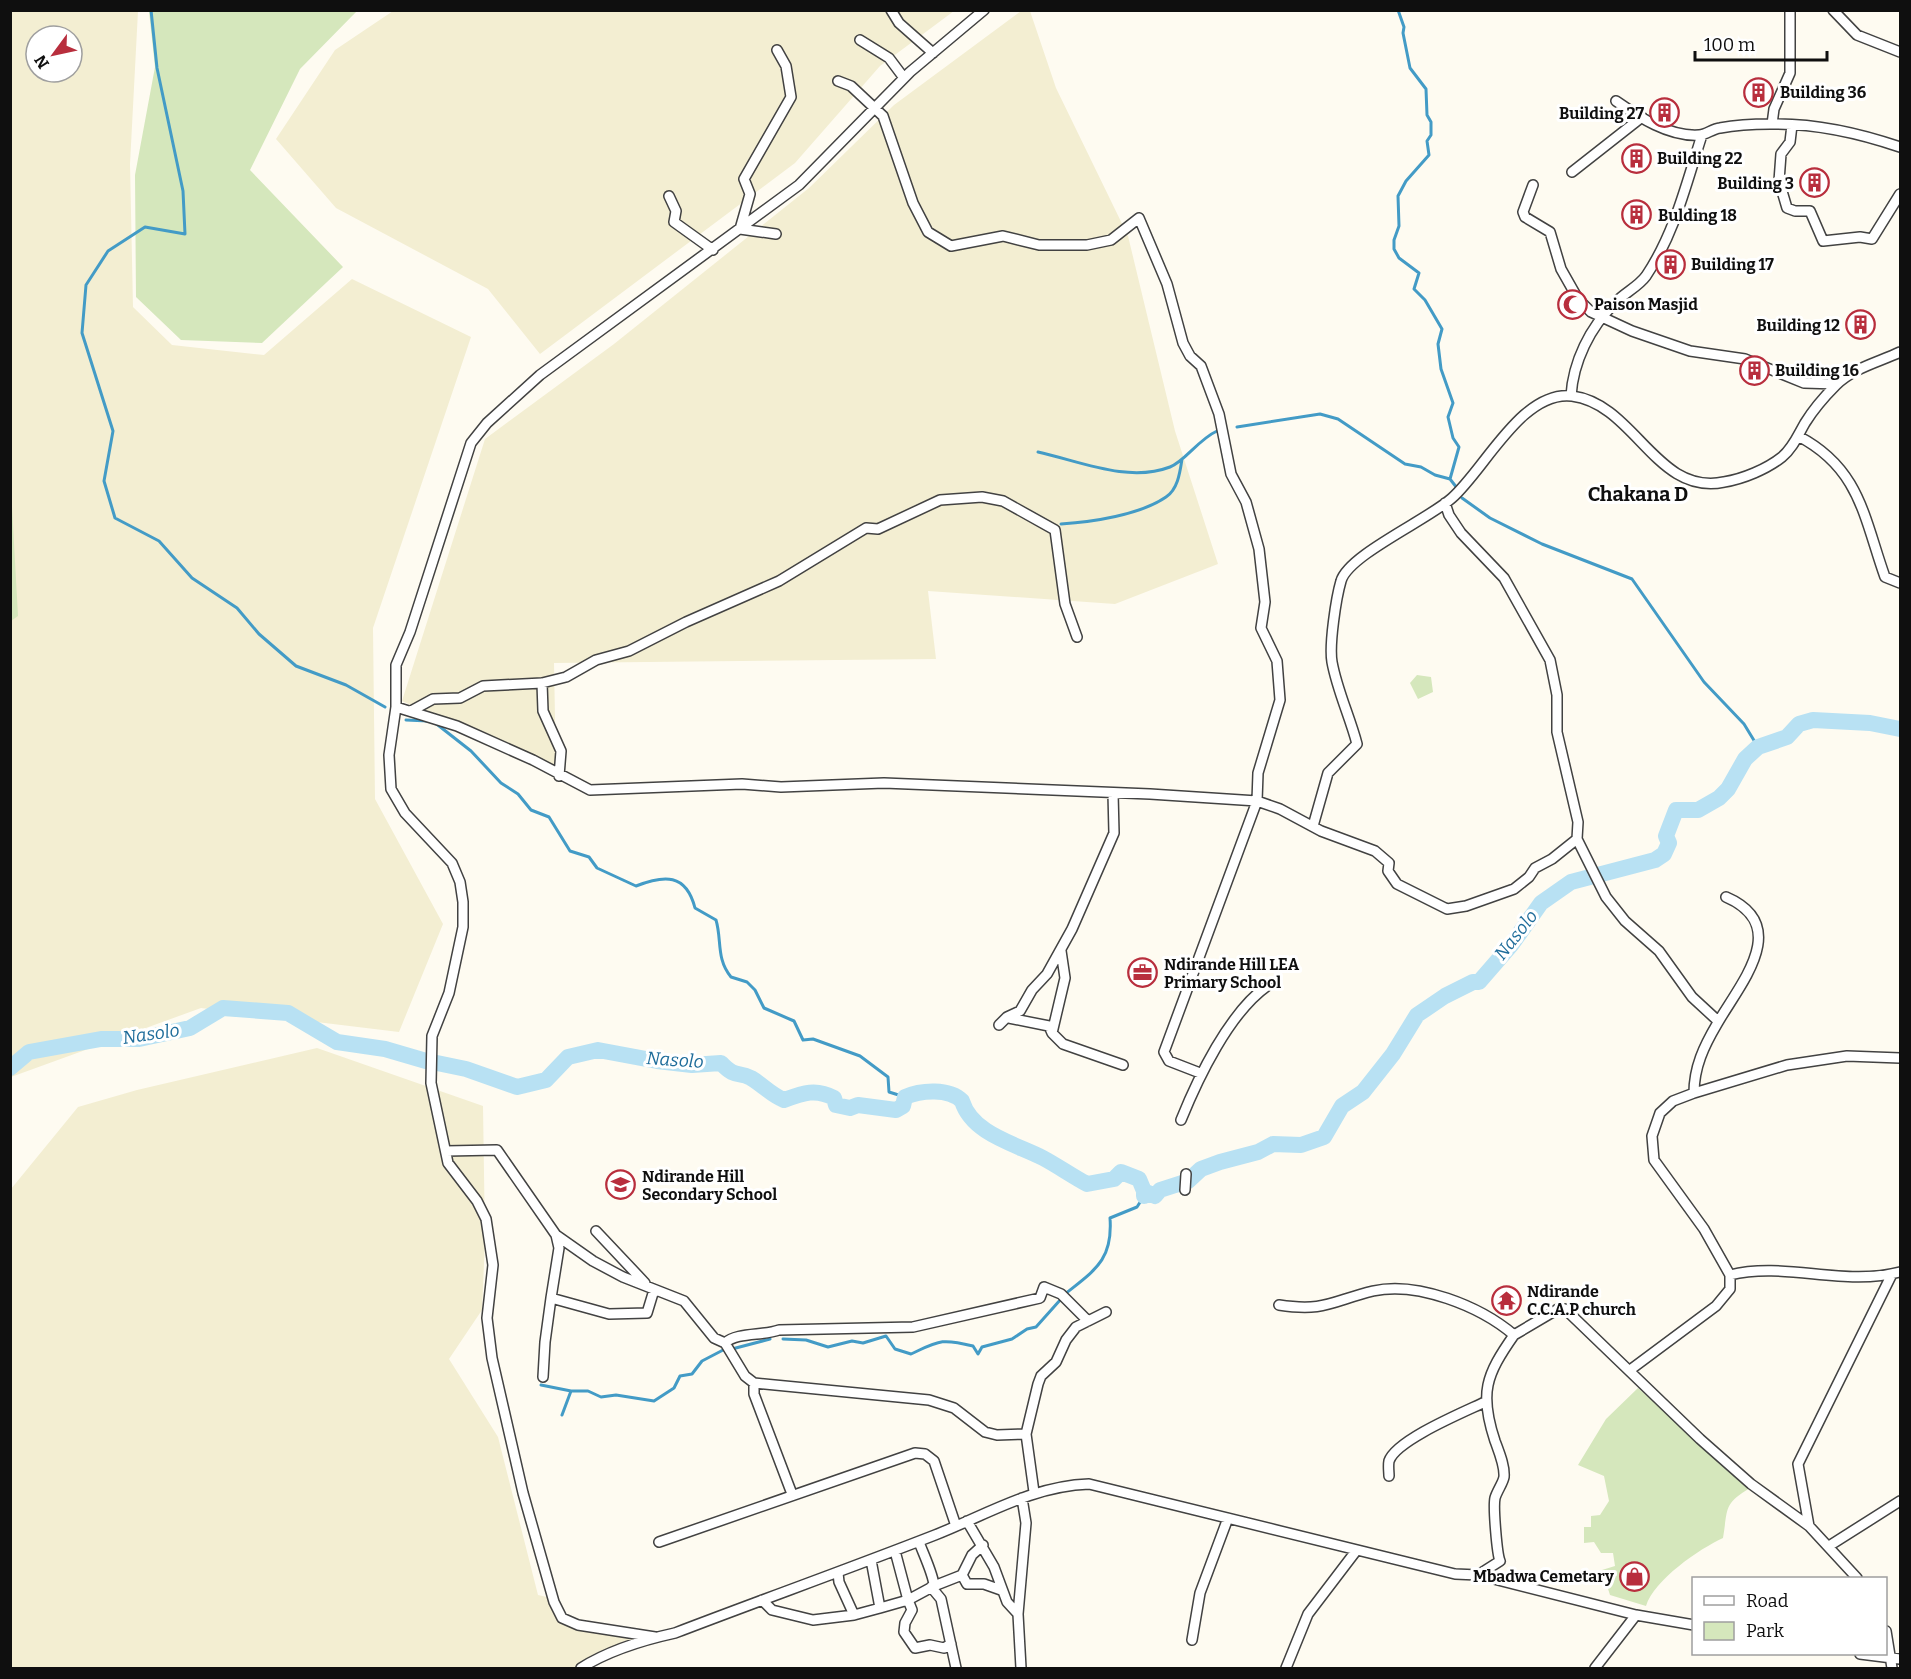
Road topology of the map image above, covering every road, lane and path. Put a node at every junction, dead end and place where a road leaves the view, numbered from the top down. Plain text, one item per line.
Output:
1 (891, 10) edge
2 (984, 10) edge
3 (1790, 10) edge
4 (1833, 10) edge
5 (860, 40) dead end
6 (777, 50) dead end
7 (1900, 52) edge
8 (933, 53) junction
9 (904, 78) junction
10 (838, 81) dead end
11 (1616, 100) dead end
12 (875, 106) junction
13 (1642, 117) junction
14 (1772, 124) junction
15 (1792, 125) junction
16 (1702, 135) junction
17 (1900, 147) edge
18 (1572, 172) dead end
19 (1533, 185) dead end
20 (1900, 194) edge
21 (669, 196) dead end
22 (740, 229) junction
23 (776, 234) dead end
24 (713, 250) junction
25 (1603, 317) junction
26 (1900, 352) edge
27 (1837, 384) junction
28 (1571, 396) junction
29 (1798, 436) junction
30 (1450, 499) junction
31 (1900, 583) edge
32 (1077, 637) dead end
33 (542, 682) junction
34 (396, 706) junction
35 (411, 711) junction
36 (559, 776) junction
37 (1113, 793) junction
38 (1257, 801) junction
39 (1313, 826) junction
40 (1577, 838) junction
41 (1726, 897) dead end
42 (1061, 951) junction
43 (1267, 986) dead end
44 (1006, 1018) junction
45 (1718, 1021) junction
46 (999, 1025) dead end
47 (1052, 1033) junction
48 (1900, 1058) edge
49 (1123, 1065) dead end
50 (1200, 1073) junction
51 (1694, 1093) junction
52 (1181, 1120) dead end
53 (446, 1151) junction
54 (1186, 1174) dead end
55 (1185, 1190) dead end
56 (596, 1231) dead end
57 (556, 1235) junction
58 (1896, 1273) edge
59 (1730, 1275) junction
60 (651, 1287) junction
61 (551, 1298) junction
62 (1279, 1305) dead end
63 (1106, 1312) dead end
64 (1088, 1321) junction
65 (1514, 1335) junction
66 (725, 1342) junction
67 (1630, 1370) junction
68 (543, 1377) dead end
69 (754, 1383) junction
70 (1485, 1402) junction
71 (1026, 1434) junction
72 (1389, 1476) dead end
73 (1034, 1492) junction
74 (792, 1494) junction
75 (1022, 1498) junction
76 (1900, 1501) edge
77 (1228, 1518) junction
78 (967, 1521) junction
79 (956, 1526) junction
80 (1809, 1526) junction
81 (659, 1542) dead end
82 (919, 1542) junction
83 (983, 1545) junction
84 (1829, 1546) junction
85 (895, 1551) junction
86 (1356, 1551) junction
87 (871, 1560) junction
88 (838, 1573) junction
89 (962, 1575) junction
90 (1478, 1575) junction
91 (1856, 1577) edge
92 (932, 1587) junction
93 (1001, 1590) junction
94 (762, 1600) junction
95 (908, 1600) junction
96 (880, 1608) junction
97 (1018, 1614) junction
98 (854, 1615) junction
99 (1636, 1615) junction
100 (1692, 1625) edge
101 (1887, 1634) edge
102 (655, 1637) junction
103 (1192, 1640) dead end
104 (951, 1644) junction
105 (1874, 1655) edge
106 (1896, 1658) edge
107 (581, 1668) edge
108 (956, 1668) edge
109 (1021, 1668) edge
110 (1286, 1668) edge
111 (1595, 1668) edge
112 (1892, 1668) edge

1 - 8 street
2 - 8 street
3 - 14 street
4 - 7 street
5 - 9 street
6 - 22 street
8 - 9 street
9 - 12 street
10 - 12 street
11 - 13 street
12 - 22 street
12 - 38 street
13 - 16 street
13 - 18 street
14 - 15 street
14 - 16 street
15 - 17 street
15 - 20 street
16 - 25 street
19 - 25 street
21 - 24 street
22 - 23 street
22 - 24 street
24 - 34 street
25 - 27 street
25 - 28 street
26 - 27 street
27 - 29 street
28 - 29 street
28 - 30 street
29 - 31 street
30 - 39 street
30 - 40 street
32 - 33 street
33 - 35 street
33 - 36 street
34 - 35 street
34 - 53 street
35 - 36 street
36 - 37 street
37 - 38 street
37 - 42 street
38 - 39 street
38 - 50 street
39 - 40 street
40 - 45 street
41 - 45 street
42 - 44 street
42 - 47 street
43 - 50 street
44 - 46 street
44 - 47 street
45 - 51 street
47 - 49 street
48 - 51 street
50 - 52 street
51 - 59 street
53 - 57 street
53 - 102 street
54 - 55 street
56 - 60 street
57 - 60 street
57 - 61 street
58 - 59 street
58 - 80 street
59 - 67 street
60 - 61 street
60 - 66 street
61 - 68 street
62 - 65 street
63 - 64 street
64 - 66 street
64 - 71 street
65 - 67 street
65 - 70 street
66 - 69 street
67 - 80 street
69 - 71 street
69 - 74 street
70 - 72 street
70 - 90 street
71 - 73 street
73 - 75 street
73 - 77 street
74 - 79 street
74 - 81 street
75 - 78 street
75 - 97 street
76 - 84 street
77 - 86 street
77 - 103 street
78 - 79 street
78 - 83 street
79 - 82 street
80 - 84 street
82 - 85 street
82 - 92 street
83 - 89 street
83 - 93 street
84 - 91 street
85 - 87 street
85 - 95 street
86 - 90 street
86 - 110 street
87 - 88 street
87 - 96 street
88 - 94 street
88 - 98 street
89 - 92 street
89 - 93 street
90 - 99 street
92 - 95 street
92 - 104 street
93 - 97 street
94 - 98 street
94 - 102 street
95 - 96 street
95 - 104 street
96 - 98 street
97 - 109 street
99 - 100 street
99 - 111 street
101 - 106 street
102 - 107 street
104 - 108 street
105 - 106 street
106 - 112 street

